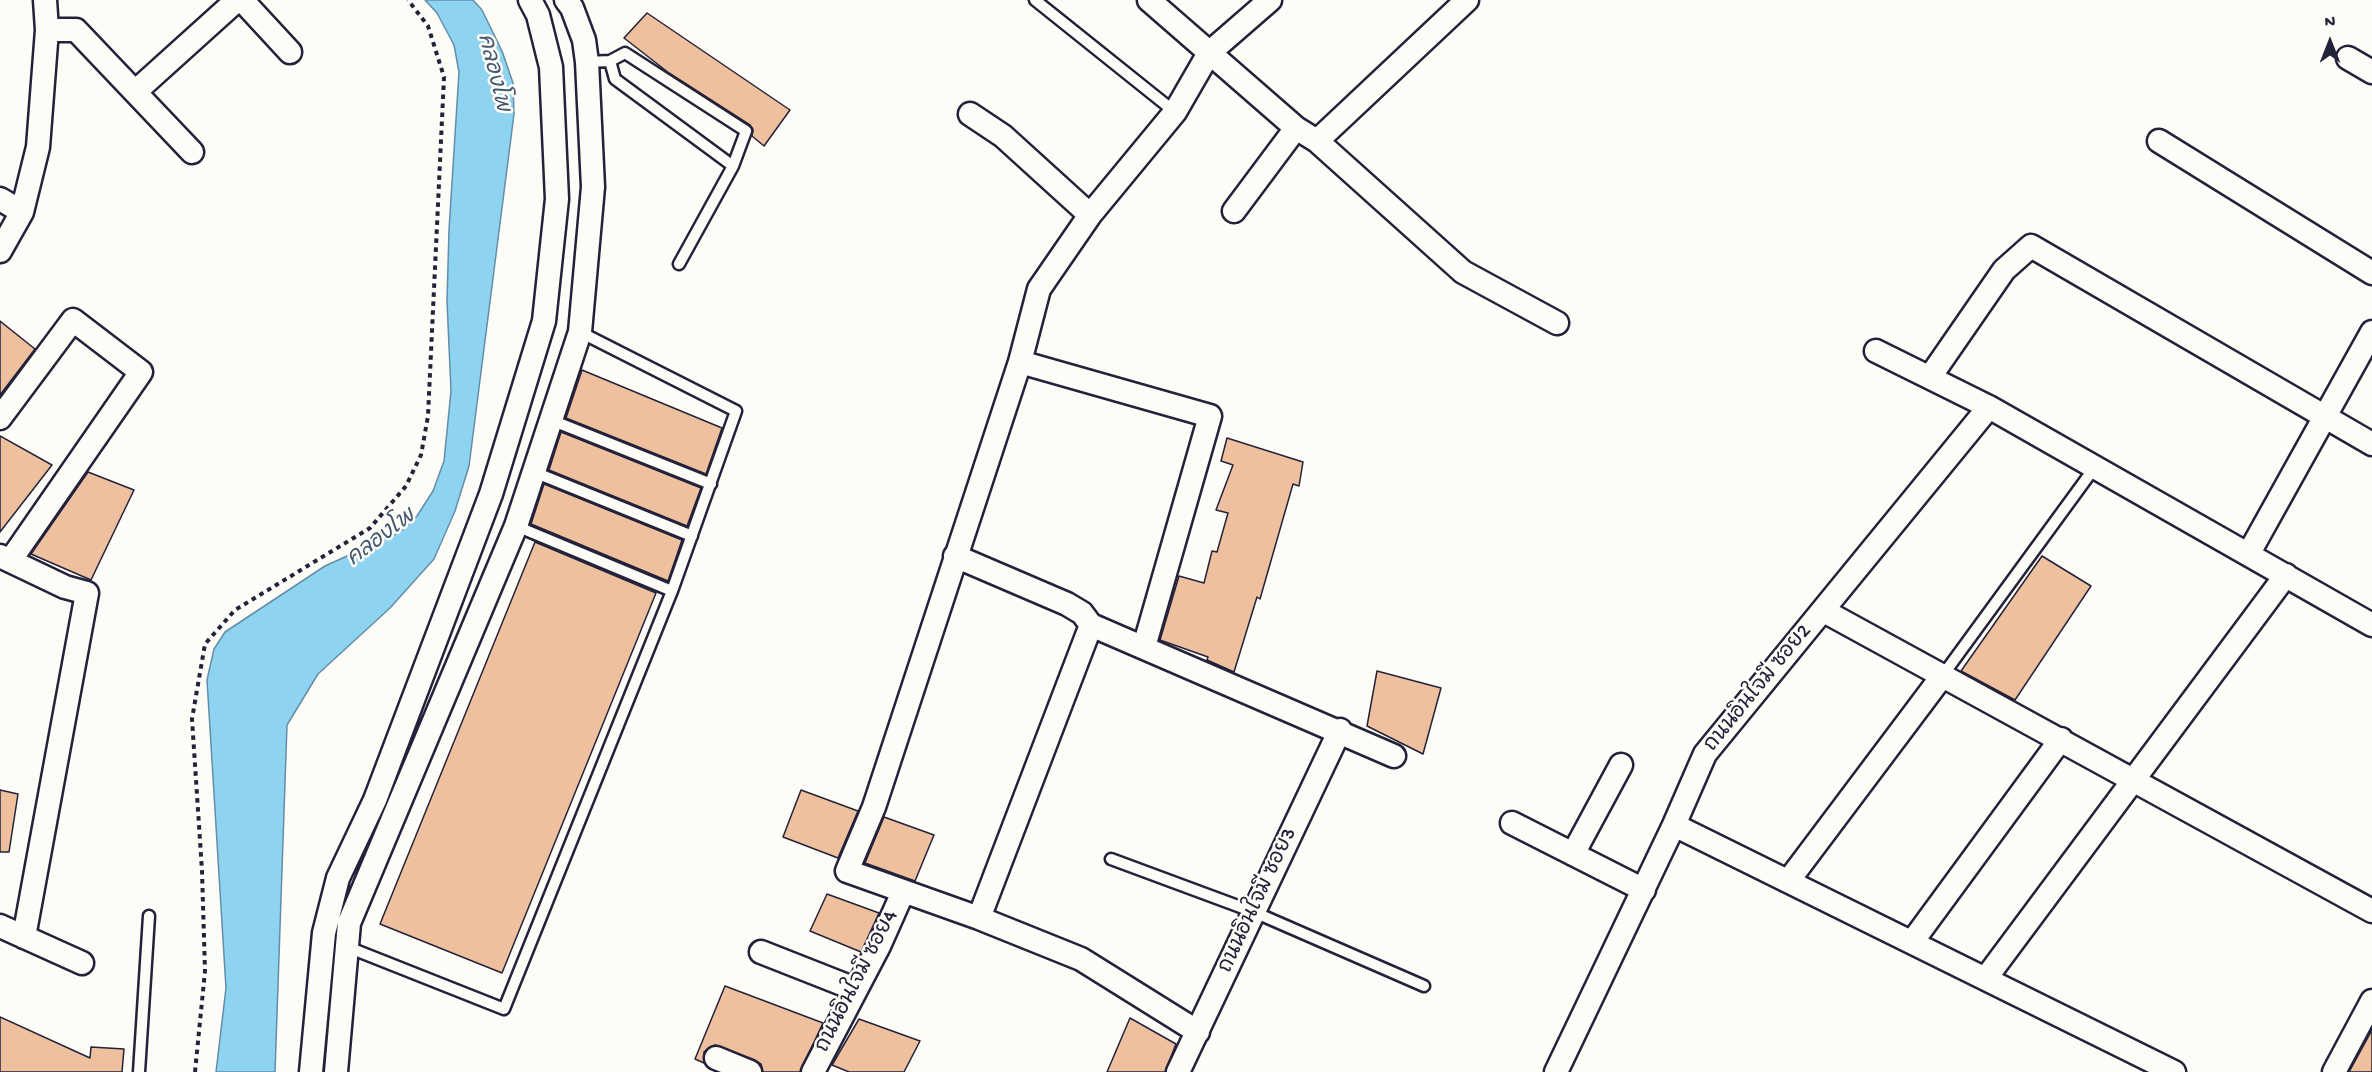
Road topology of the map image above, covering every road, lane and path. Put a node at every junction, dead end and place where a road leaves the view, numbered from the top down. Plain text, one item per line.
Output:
1 (45, 0) edge
2 (237, 0) edge
3 (242, 0) edge
4 (408, 0) edge
5 (530, 0) edge
6 (566, 0) edge
7 (1035, 0) edge
8 (1149, 0) edge
9 (1270, 0) edge
10 (1467, 0) edge
11 (47, 30) junction
12 (290, 52) dead end
13 (1209, 53) junction
14 (2348, 58) dead end
15 (610, 61) junction
16 (587, 62) junction
17 (551, 67) junction
18 (2372, 72) edge
19 (135, 92) junction
20 (1175, 112) junction
21 (970, 114) dead end
22 (1296, 128) junction
23 (1317, 141) junction
24 (2159, 141) dead end
25 (192, 152) dead end
26 (733, 166) junction
27 (0, 200) edge
28 (1234, 211) dead end
29 (22, 212) junction
30 (1090, 215) junction
31 (0, 251) edge
32 (679, 264) dead end
33 (2372, 273) edge
34 (544, 321) junction
35 (1557, 323) dead end
36 (2372, 332) edge
37 (580, 333) junction
38 (1876, 351) dead end
39 (1020, 362) junction
40 (1930, 377) junction
41 (1989, 407) junction
42 (2325, 415) junction
43 (0, 418) edge
44 (551, 420) junction
45 (2372, 444) edge
46 (2095, 467) junction
47 (534, 472) junction
48 (711, 484) junction
49 (516, 526) junction
50 (692, 536) junction
51 (2249, 553) junction
52 (955, 556) junction
53 (4, 561) edge
54 (2286, 575) junction
55 (672, 591) junction
56 (1824, 611) junction
57 (1091, 625) junction
58 (2372, 625) edge
59 (1144, 647) junction
60 (1943, 675) junction
61 (1340, 730) junction
62 (2061, 739) junction
63 (1394, 756) dead end
64 (1620, 765) dead end
65 (2134, 780) junction
66 (1512, 823) dead end
67 (1674, 825) junction
68 (1574, 854) junction
69 (1111, 859) dead end
70 (1789, 880) junction
71 (1644, 890) junction
72 (903, 891) junction
73 (2372, 911) edge
74 (1254, 912) junction
75 (149, 916) dead end
76 (979, 918) junction
77 (0, 926) edge
78 (24, 937) junction
79 (1912, 942) junction
80 (345, 946) junction
81 (761, 952) dead end
82 (82, 963) dead end
83 (1986, 978) junction
84 (1424, 986) dead end
85 (855, 989) junction
86 (2372, 1001) edge
87 (1198, 1032) junction
88 (716, 1058) dead end
89 (139, 1072) edge
90 (195, 1072) edge
91 (311, 1072) edge
92 (336, 1072) edge
93 (750, 1072) edge
94 (813, 1072) edge
95 (1178, 1072) edge
96 (1557, 1072) edge
97 (2174, 1072) edge
98 (2334, 1072) edge

1 - 11 street
2 - 19 street
3 - 12 street
4 - 90 path
5 - 17 street
6 - 16 street
7 - 20 lane
8 - 13 street
9 - 13 street
10 - 23 street
11 - 19 street
11 - 29 street
13 - 20 street
13 - 22 street
14 - 18 street
15 - 16 lane
15 - 26 lane
15 - 26 lane
16 - 17 street
16 - 37 street
17 - 34 street
19 - 25 street
20 - 30 street
21 - 30 street
22 - 23 street
22 - 28 street
23 - 35 street
24 - 33 street
26 - 32 lane
27 - 29 street
29 - 31 street
30 - 39 street
34 - 37 street
34 - 91 street
36 - 42 street
37 - 44 street
37 - 48 lane
38 - 40 street
39 - 52 street
39 - 59 street
40 - 41 street
40 - 42 street
41 - 46 street
41 - 56 street, ถนนอินใจมี ซอย2
42 - 45 street
42 - 51 street
43 - 53 street
44 - 47 street
44 - 48 lane
46 - 51 street
46 - 60 lane
47 - 49 street
47 - 50 lane
48 - 50 lane
49 - 55 lane
49 - 80 street
50 - 55 lane
51 - 54 street
52 - 57 street
52 - 72 street
53 - 78 street
54 - 58 street
54 - 65 street
55 - 80 lane
56 - 60 street
56 - 67 street, ถนนอินใจมี ซอย2
57 - 59 street
57 - 76 street
59 - 61 street
60 - 62 street
60 - 70 street
61 - 63 street
61 - 74 street, ถนนอินใจมี ซอย3
62 - 65 street
62 - 79 street
64 - 68 street
65 - 73 street
65 - 83 street
66 - 68 street
67 - 70 street
67 - 71 street, ถนนอินใจมี ซอย2
68 - 71 street
69 - 74 lane
70 - 79 street
71 - 96 street, ถนนอินใจมี ซอย2
72 - 76 street
72 - 85 street, ถนนอินใจมี ซอย4
74 - 84 lane
74 - 87 street, ถนนอินใจมี ซอย3
75 - 89 lane
76 - 87 street
77 - 78 street
78 - 82 street
79 - 83 street
80 - 92 street
81 - 85 street
83 - 97 street
85 - 94 street, ถนนอินใจมี ซอย4
86 - 98 street
87 - 95 street, ถนนอินใจมี ซอย3
88 - 93 street

